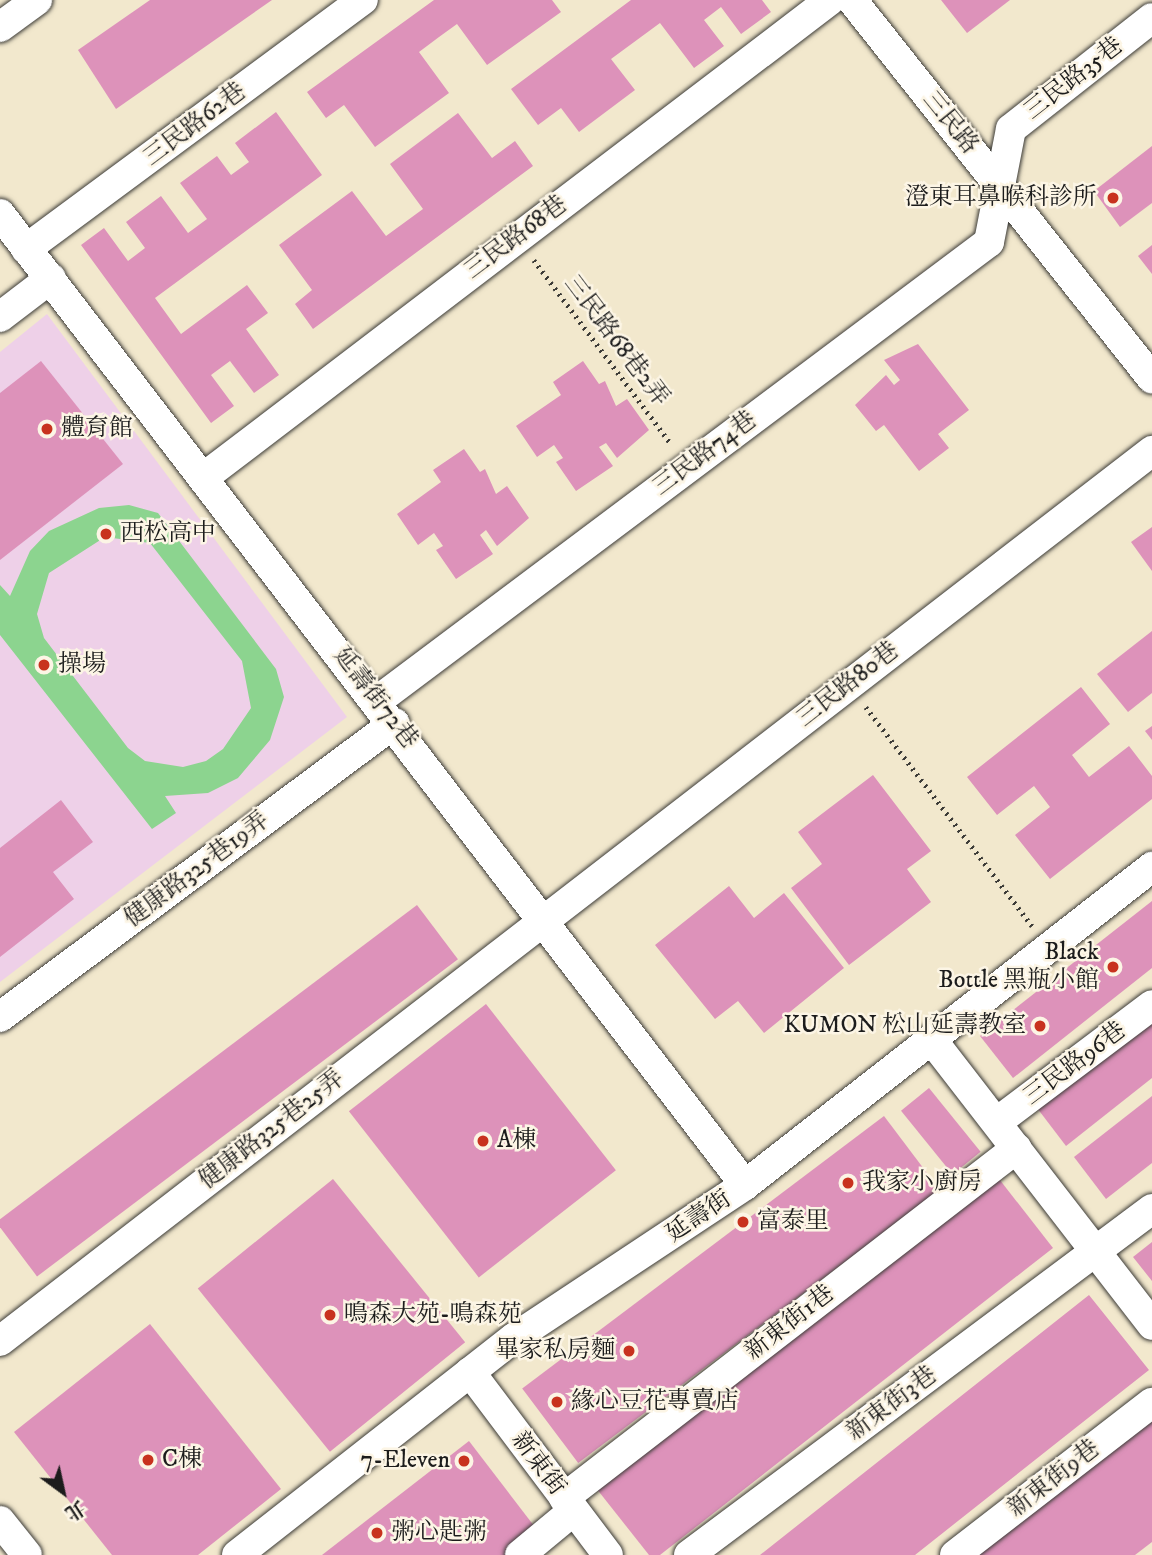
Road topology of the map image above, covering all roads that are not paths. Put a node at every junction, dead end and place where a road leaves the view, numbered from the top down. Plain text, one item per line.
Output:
1 (37, 0) edge
2 (363, 0) edge
3 (830, 0) edge
4 (852, 0) edge
5 (1152, 18) edge
6 (0, 27) edge
7 (1001, 188) junction
8 (0, 214) edge
9 (26, 249) junction
10 (51, 278) junction
11 (0, 317) edge
12 (1152, 378) edge
13 (1152, 451) edge
14 (203, 478) junction
15 (386, 712) junction
16 (1152, 867) edge
17 (544, 920) junction
18 (1152, 1005) edge
19 (0, 1017) edge
20 (932, 1040) junction
21 (997, 1122) junction
22 (1017, 1147) junction
23 (745, 1185) junction
24 (1152, 1209) edge
25 (1095, 1253) junction
26 (1152, 1325) edge
27 (0, 1341) edge
28 (470, 1372) junction
29 (1152, 1403) edge
30 (568, 1504) junction
31 (0, 1521) edge
32 (27, 1555) edge
33 (237, 1555) edge
34 (520, 1555) edge
35 (608, 1555) edge
36 (689, 1555) edge
37 (955, 1555) edge

1 - 6 street
2 - 9 street, 三民路62巷
3 - 14 street, 三民路68巷
4 - 7 street, 三民路
5 - 7 street, 三民路35巷
7 - 12 street, 三民路
7 - 15 street, 三民路74巷
8 - 9 street, 延壽街72巷
9 - 10 street, 延壽街72巷
10 - 11 street
10 - 14 street, 延壽街72巷
13 - 17 street, 三民路80巷
14 - 15 street, 延壽街72巷
15 - 17 street, 延壽街72巷
15 - 19 street, 健康路325巷19弄
16 - 20 street, 延壽街
17 - 23 street, 延壽街72巷
17 - 27 street, 健康路325巷25弄
18 - 21 street, 三民路96巷
20 - 21 street
20 - 23 street, 延壽街
21 - 22 street
22 - 25 street
22 - 30 street, 新東街1巷
23 - 28 street, 延壽街
24 - 25 street, 新東街3巷
25 - 26 street
25 - 36 street, 新東街3巷
28 - 30 street, 新東街
28 - 33 street, 延壽街
29 - 37 street, 新東街9巷
30 - 34 street, 新東街1巷
30 - 35 street, 新東街
31 - 32 street

